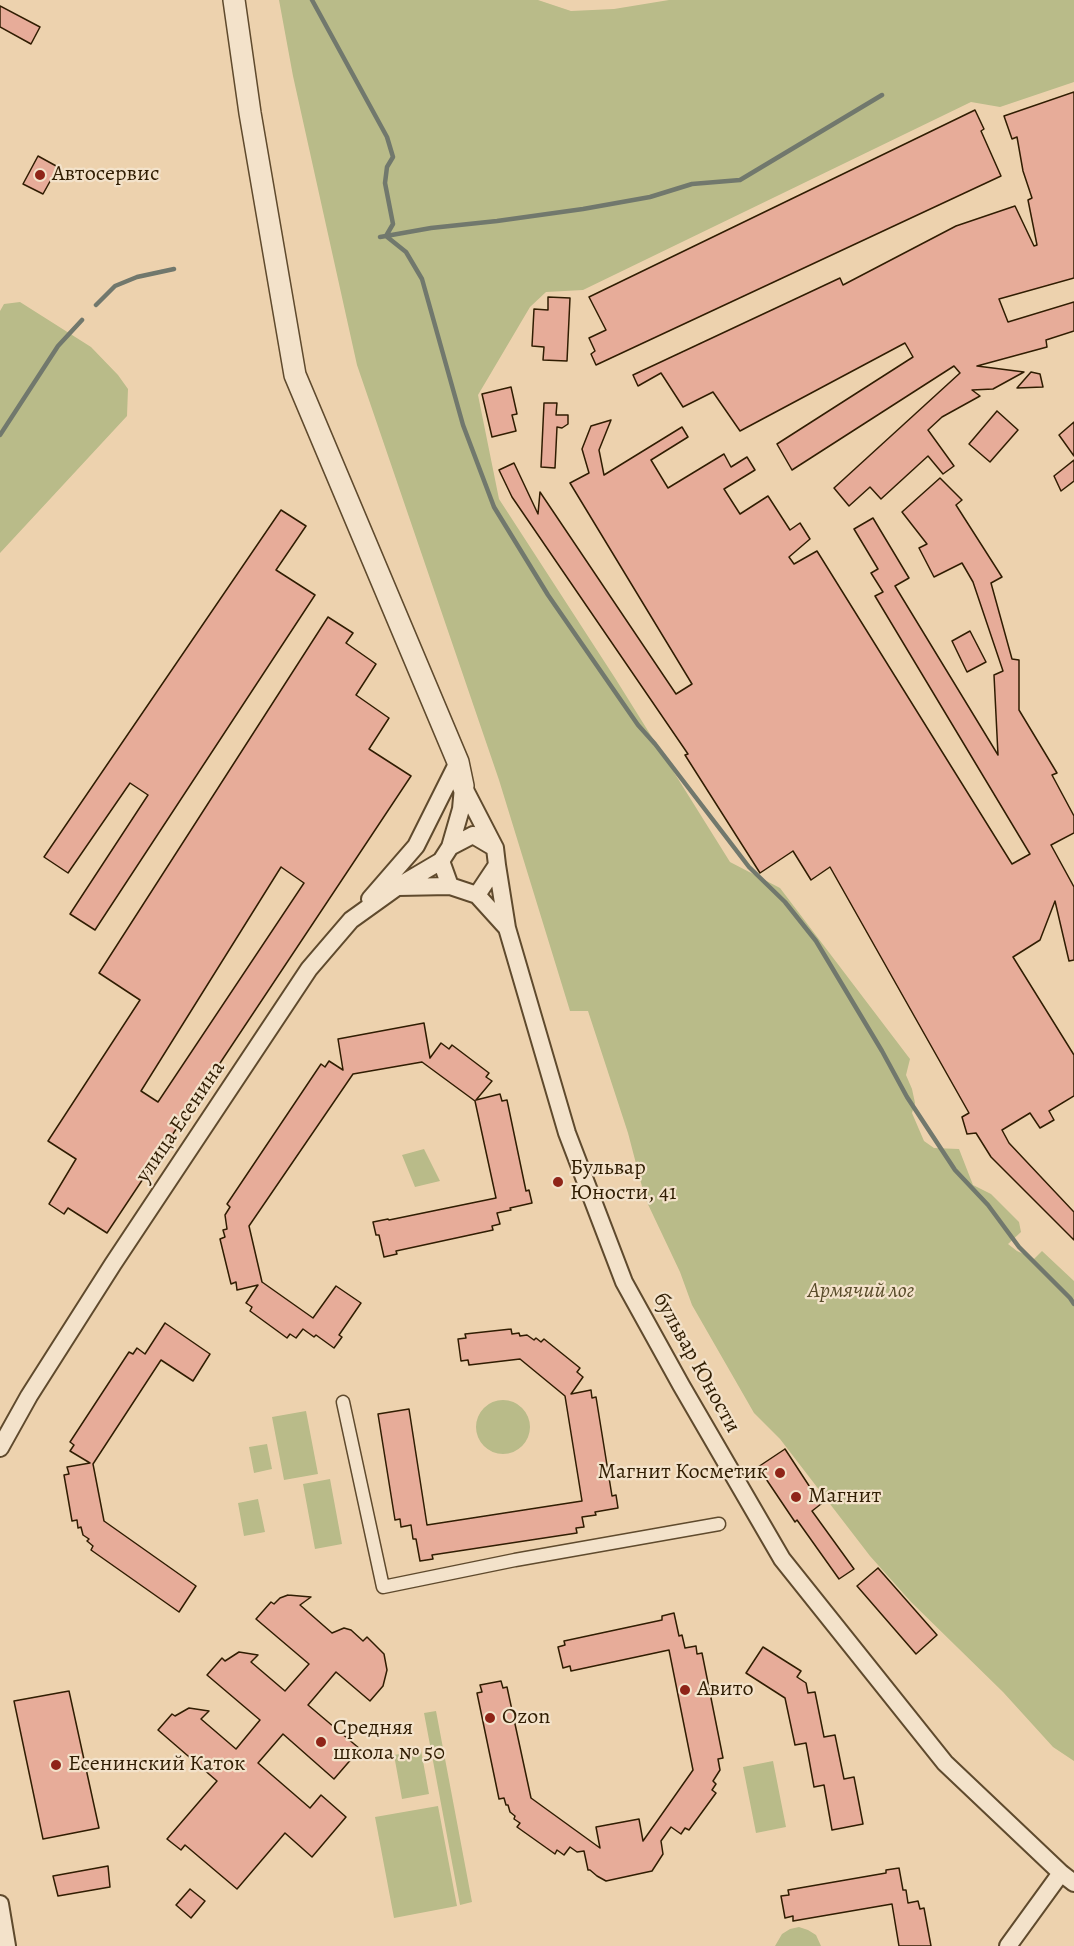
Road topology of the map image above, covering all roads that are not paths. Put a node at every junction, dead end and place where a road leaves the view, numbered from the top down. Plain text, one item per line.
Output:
1 (234, 0) edge
2 (458, 762) junction
3 (463, 786) junction
4 (495, 848) junction
5 (446, 854) junction
6 (497, 865) junction
7 (450, 886) junction
8 (397, 887) junction
9 (477, 895) junction
10 (351, 920) junction
11 (507, 928) junction
12 (343, 1402) dead end
13 (0, 1448) edge
14 (719, 1524) dead end
15 (1068, 1878) edge
16 (0, 1904) edge
17 (7, 1946) edge
18 (1008, 1946) edge

1 - 2 street
2 - 3 street
2 - 10 street
3 - 4 street
3 - 5 street
4 - 5 street
4 - 6 street
5 - 7 street
5 - 8 street, улица Есенина
6 - 9 street
6 - 11 street, бульвар Юности
7 - 8 street
7 - 9 street
8 - 10 street, улица Есенина
9 - 11 street
10 - 13 street, улица Есенина
11 - 15 street, бульвар Юности
12 - 14 street
15 - 18 street
16 - 17 street

